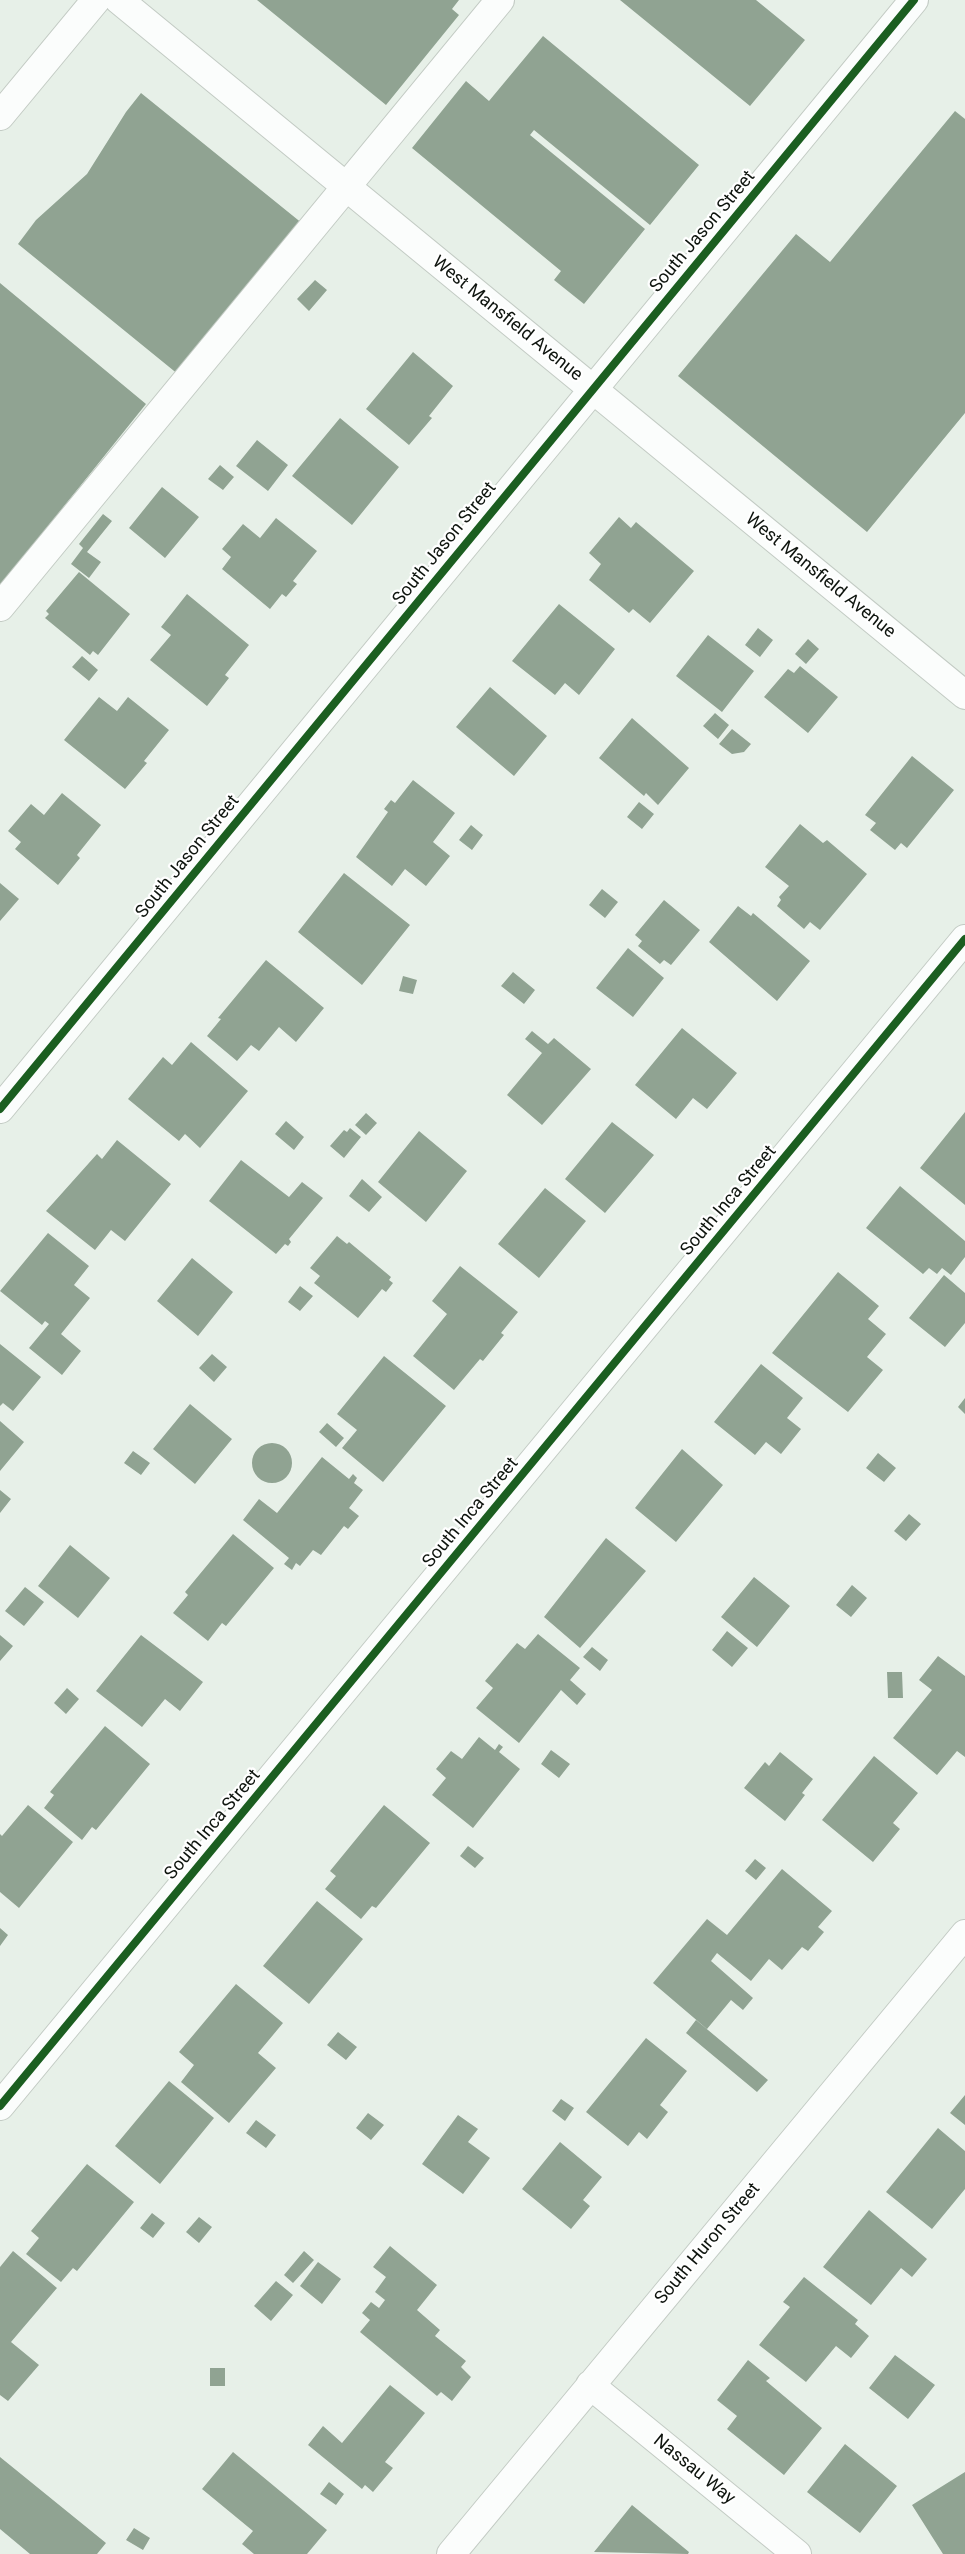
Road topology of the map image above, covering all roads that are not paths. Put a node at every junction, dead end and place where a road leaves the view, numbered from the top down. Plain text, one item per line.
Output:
1 (96, 0) edge
2 (119, 0) edge
3 (500, 0) edge
4 (914, 0) edge
5 (0, 116) edge
6 (347, 187) junction
7 (592, 389) junction
8 (0, 607) edge
9 (965, 694) edge
10 (965, 939) edge
11 (0, 1109) edge
12 (965, 1934) edge
13 (0, 2106) edge
14 (590, 2385) junction
15 (451, 2554) edge
16 (798, 2554) edge

1 - 5 street
2 - 6 street, West Mansfield Avenue
3 - 6 street
4 - 7 street, South Jason Street
6 - 7 street, West Mansfield Avenue
6 - 8 street
7 - 9 street, West Mansfield Avenue
7 - 11 street, South Jason Street
10 - 13 street, South Inca Street
12 - 14 street, South Huron Street
14 - 15 street, South Huron Street
14 - 16 street, Nassau Way

